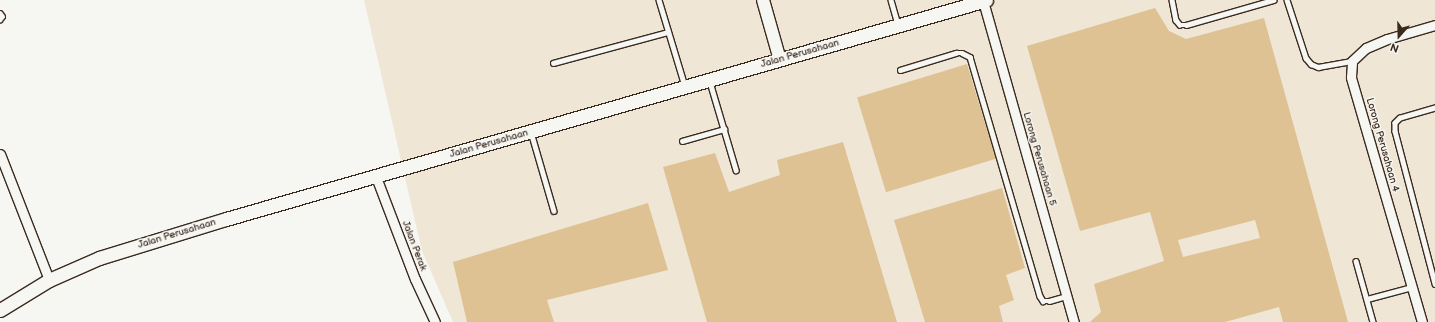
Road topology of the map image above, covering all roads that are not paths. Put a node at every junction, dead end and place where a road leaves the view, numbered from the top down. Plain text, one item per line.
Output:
1 (659, 0) edge
2 (763, 0) edge
3 (891, 0) edge
4 (1172, 0) edge
5 (1273, 0) edge
6 (1287, 0) edge
7 (984, 1) edge
8 (0, 13) edge
9 (0, 20) edge
10 (1435, 25) edge
11 (899, 26) junction
12 (668, 32) junction
13 (780, 60) junction
14 (1352, 61) junction
15 (553, 63) dead end
16 (900, 70) dead end
17 (710, 80) junction
18 (685, 87) junction
19 (1435, 108) edge
20 (724, 129) junction
21 (531, 132) junction
22 (682, 141) dead end
23 (0, 154) edge
24 (736, 170) dead end
25 (376, 177) junction
26 (554, 211) dead end
27 (1356, 260) dead end
28 (49, 280) junction
29 (1435, 284) edge
30 (1412, 287) junction
31 (1066, 296) junction
32 (1367, 299) junction
33 (0, 310) edge
34 (435, 322) edge
35 (1074, 322) edge
36 (1373, 322) edge
37 (1422, 322) edge

1 - 12 lane
2 - 13 street
3 - 11 lane
4 - 5 lane
6 - 14 lane
7 - 11 main road, Jalan Perusahaan
7 - 31 street, Lorong Perusahaan 5
8 - 9 lane
10 - 14 street
11 - 13 main road, Jalan Perusahaan
12 - 15 lane
12 - 18 lane
13 - 17 main road, Jalan Perusahaan
14 - 30 street, Lorong Perusahaan 4
16 - 31 lane
17 - 18 main road, Jalan Perusahaan
17 - 20 lane
18 - 21 main road, Jalan Perusahaan
19 - 29 lane
20 - 22 lane
20 - 24 lane
21 - 25 main road, Jalan Perusahaan
21 - 26 lane
23 - 28 street
25 - 28 main road, Jalan Perusahaan
25 - 34 street, Jalan Perak
27 - 32 lane
28 - 33 main road, Jalan Perusahaan
30 - 32 lane
30 - 37 street, Lorong Perusahaan 4
31 - 35 street, Lorong Perusahaan 5
32 - 36 lane

